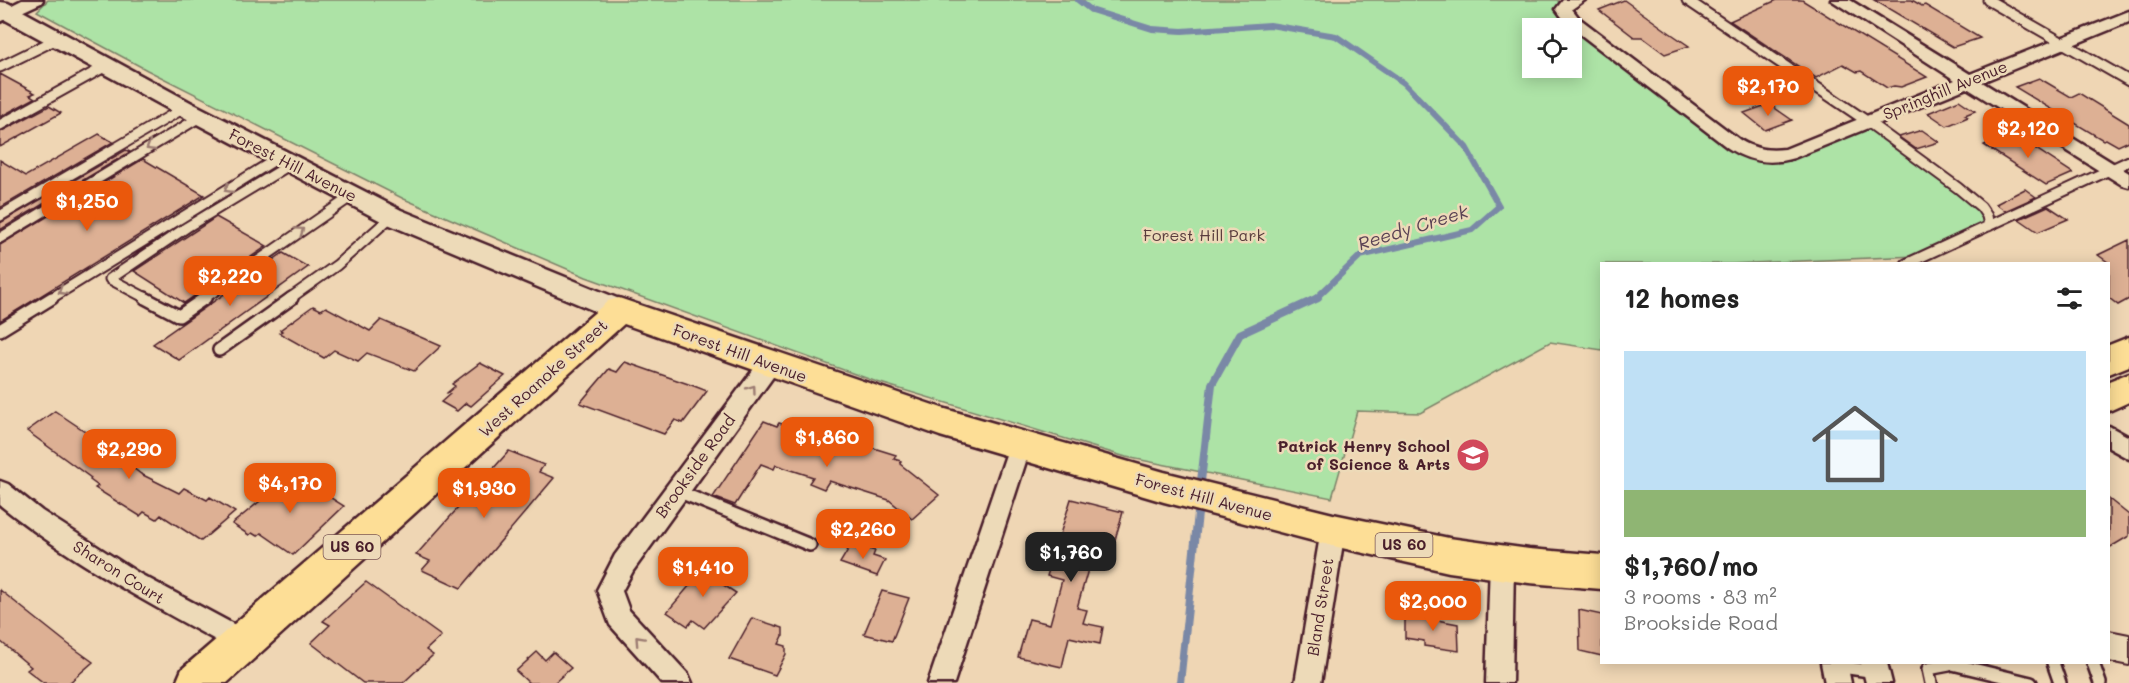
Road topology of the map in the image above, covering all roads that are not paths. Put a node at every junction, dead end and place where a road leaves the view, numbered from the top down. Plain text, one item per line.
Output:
1 (35, 0) edge
2 (1687, 0) edge
3 (1839, 0) edge
4 (1988, 0) edge
5 (1570, 5) edge
6 (3, 13) edge
7 (2129, 15) edge
8 (57, 39) junction
9 (2061, 42) junction
10 (106, 66) junction
11 (0, 67) edge
12 (1970, 80) junction
13 (2129, 81) edge
14 (192, 113) junction
15 (1868, 122) junction
16 (0, 125) edge
17 (284, 161) junction
18 (2129, 161) edge
19 (2111, 170) junction
20 (2129, 181) edge
21 (352, 196) junction
22 (0, 216) edge
23 (392, 216) junction
24 (1989, 226) junction
25 (0, 238) edge
26 (1910, 262) edge
27 (619, 310) junction
28 (0, 330) edge
29 (219, 350) dead end
30 (2129, 350) edge
31 (2110, 360) edge
32 (770, 364) junction
33 (2129, 386) edge
34 (2110, 396) edge
35 (2110, 436) edge
36 (1020, 446) junction
37 (2129, 450) edge
38 (0, 491) edge
39 (677, 491) junction
40 (1320, 527) junction
41 (810, 545) dead end
42 (1515, 564) junction
43 (1600, 572) edge
44 (1600, 585) edge
45 (243, 642) junction
46 (2110, 646) edge
47 (2129, 650) edge
48 (1948, 664) edge
49 (2053, 664) edge
50 (2093, 664) edge
51 (1835, 670) edge
52 (1876, 673) edge
53 (197, 683) edge
54 (679, 683) edge
55 (941, 683) edge
56 (1308, 683) edge
57 (1499, 683) edge
58 (1931, 683) edge
59 (2031, 683) edge
60 (2060, 683) edge
61 (2100, 683) edge

1 - 6 street
2 - 15 lane
3 - 12 street
4 - 9 lane
5 - 15 street, Springhill Avenue
6 - 8 main road, Forest Hill Avenue
7 - 9 street, Springhill Avenue
8 - 10 main road, Forest Hill Avenue
8 - 11 lane
9 - 12 street, Springhill Avenue
9 - 13 lane
10 - 14 main road, Forest Hill Avenue
10 - 16 lane
12 - 15 street, Springhill Avenue
12 - 19 street
14 - 17 main road, Forest Hill Avenue
14 - 22 lane
14 -> 25 lane
15 - 24 lane
17 - 21 main road, Forest Hill Avenue
17 -> 21 lane
17 -> 28 lane
18 - 19 lane
19 - 20 street
19 - 24 lane
21 - 23 main road, Forest Hill Avenue
23 - 27 main road, Forest Hill Avenue
23 - 29 lane
24 - 26 lane
27 - 32 main road, Forest Hill Avenue / US 60
27 - 45 main road, West Roanoke Street / US 60
30 - 31 main road
32 - 36 main road, Forest Hill Avenue / US 60
39 -> 32 street, Brookside Road
33 - 34 main road
35 - 37 street
36 - 40 main road, Forest Hill Avenue / US 60
36 - 55 street
38 - 45 street, Sharon Court
39 - 41 lane
54 -> 39 street, Brookside Road
40 - 42 main road, Forest Hill Avenue / US 60
40 - 56 street, Bland Street
42 - 43 main road, Forest Hill Avenue / US 60
42 - 44 main road, Forest Hill Avenue / US 60
42 - 57 street
45 - 53 main road, West Roanoke Street / US 60
46 - 47 street
48 - 58 lane
48 - 59 lane
49 - 60 lane
50 - 61 lane
51 - 52 lane

